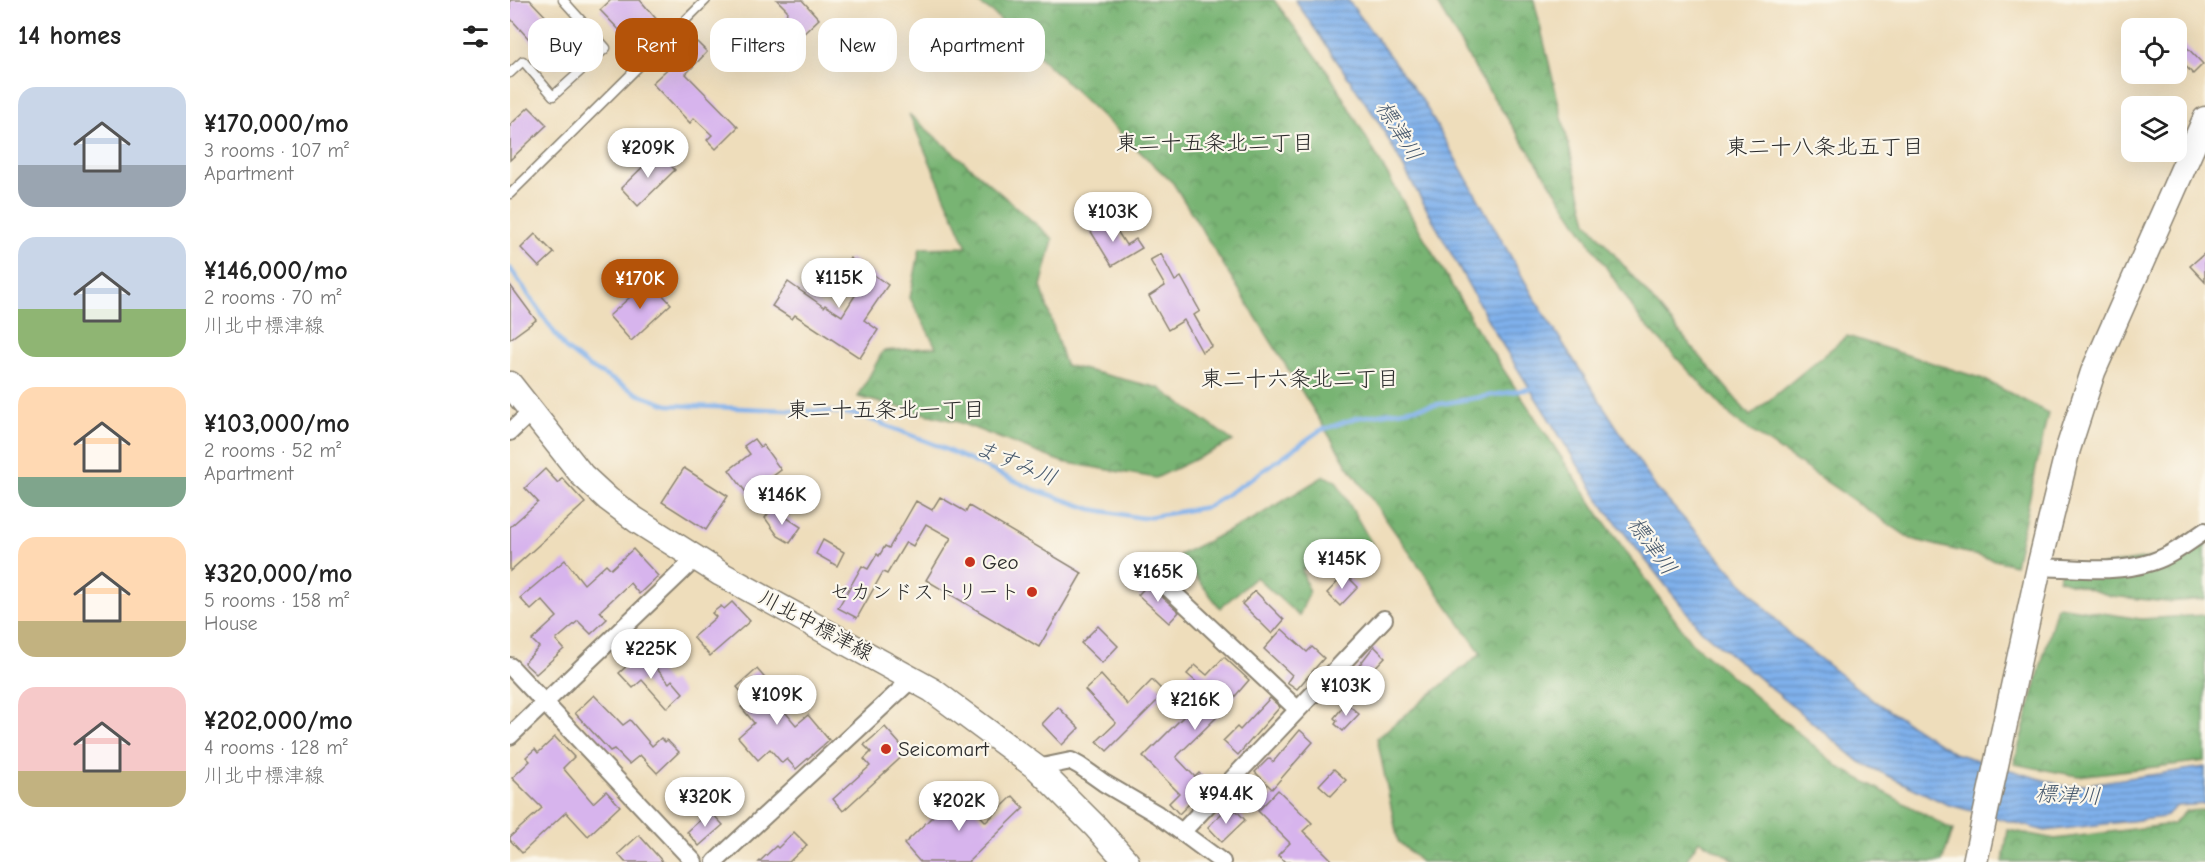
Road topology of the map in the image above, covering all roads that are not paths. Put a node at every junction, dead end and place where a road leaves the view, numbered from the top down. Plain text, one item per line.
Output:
1 (563, 0) edge
2 (706, 0) edge
3 (510, 73) edge
4 (2205, 119) edge
5 (510, 194) edge
6 (510, 384) edge
7 (531, 412) junction
8 (510, 432) edge
9 (2205, 531) edge
10 (696, 558) junction
11 (2039, 567) junction
12 (1165, 585) dead end
13 (1384, 619) dead end
14 (510, 666) edge
15 (912, 679) junction
16 (544, 703) junction
17 (1297, 709) junction
18 (510, 736) edge
19 (1037, 768) junction
20 (1182, 832) junction
21 (694, 862) edge
22 (715, 862) edge
23 (1127, 862) edge
24 (1222, 862) edge
25 (1975, 862) edge

1 - 3 lane
2 - 5 lane
4 - 11 main road
6 - 7 main road, 川北中標津線
7 - 8 street
7 - 10 main road, 川北中標津線
9 - 11 street
10 - 15 main road, 川北中標津線
10 - 16 street
11 - 25 main road
12 - 17 street
13 - 17 street
14 - 16 street
15 - 19 main road, 川北中標津線
15 - 22 street
16 - 18 street
16 - 21 street
17 - 20 street
19 - 20 street
19 - 23 main road, 川北中標津線
20 - 24 street

